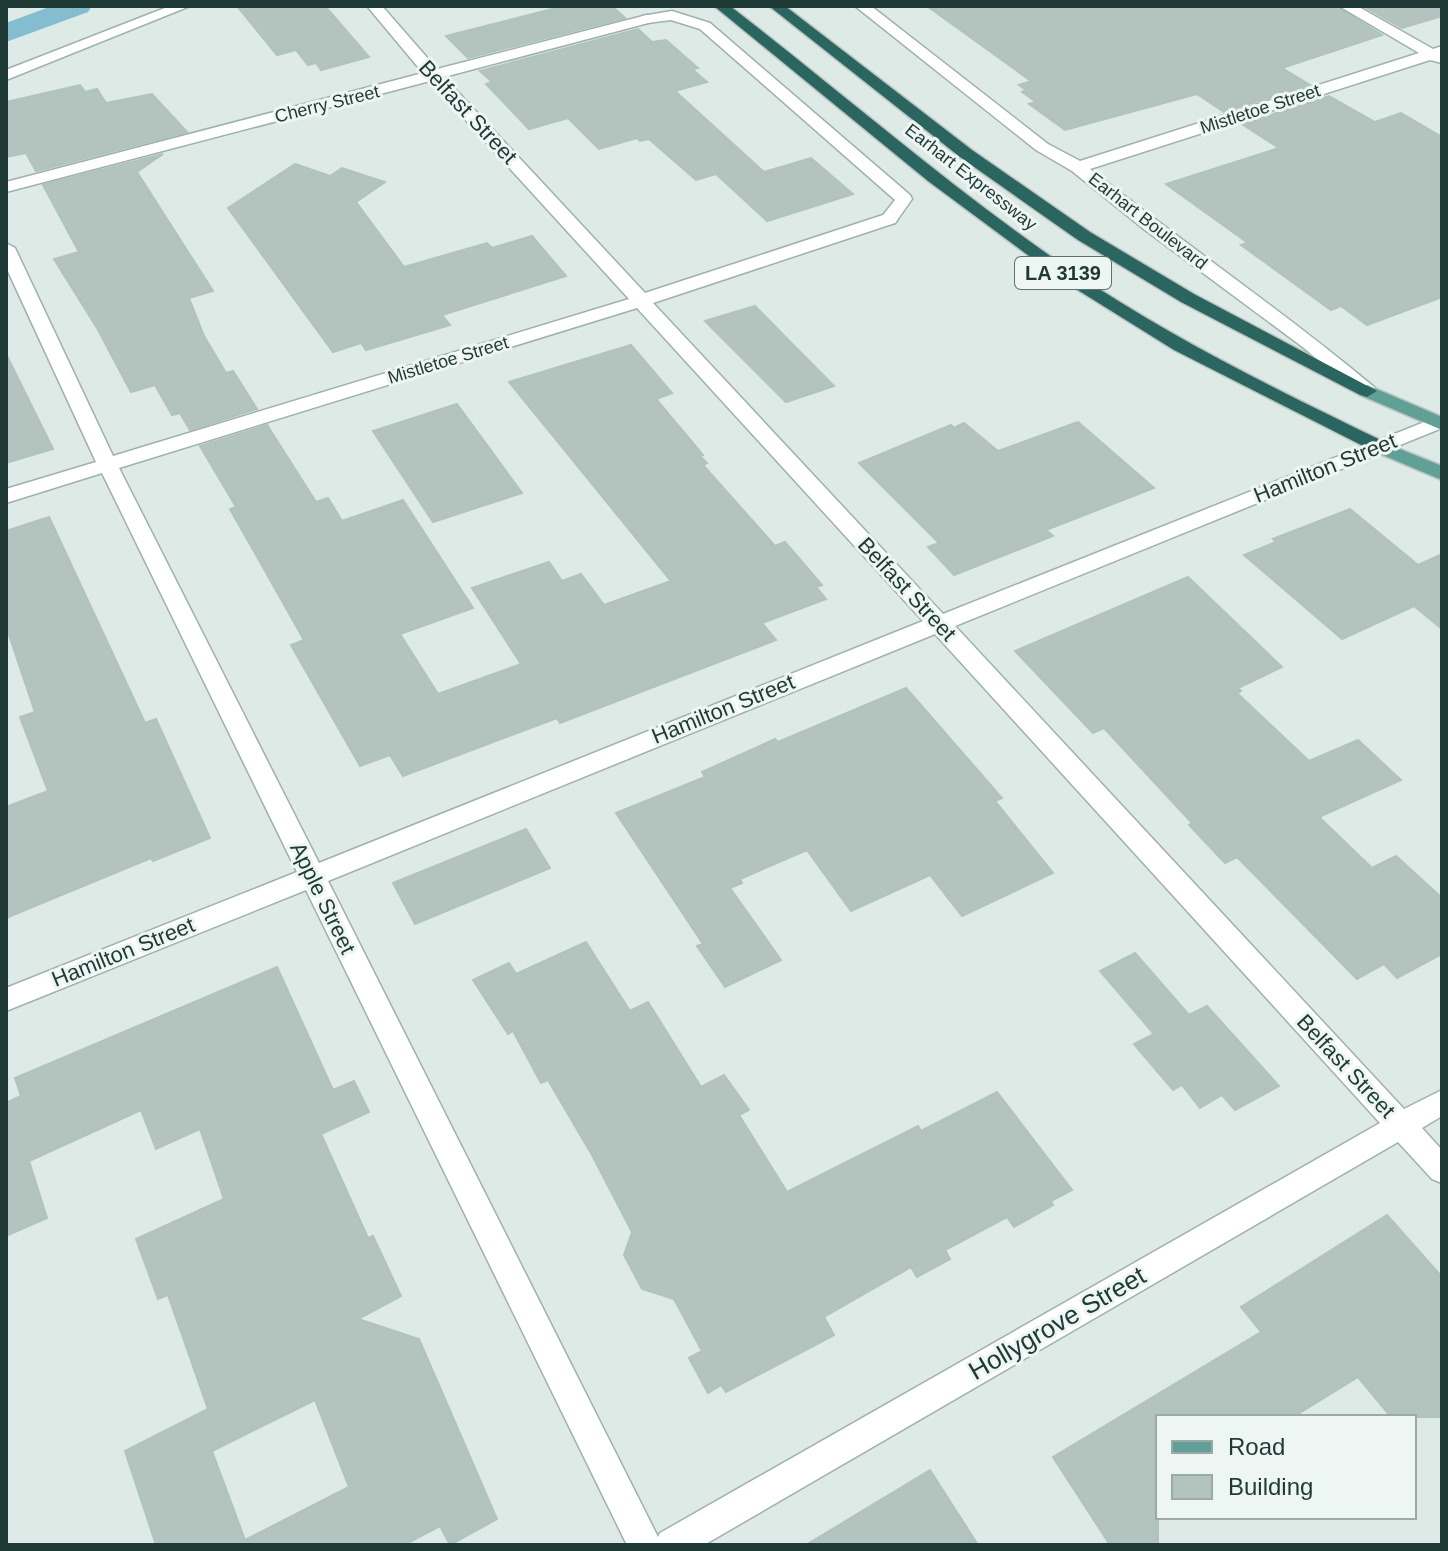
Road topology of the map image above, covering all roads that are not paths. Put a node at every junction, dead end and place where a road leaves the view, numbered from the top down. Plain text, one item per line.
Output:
1 (183, 6) edge
2 (374, 6) edge
3 (721, 6) edge
4 (776, 6) edge
5 (862, 6) edge
6 (1346, 6) edge
7 (1439, 55) edge
8 (6, 75) edge
9 (435, 77) junction
10 (1078, 167) junction
11 (6, 187) edge
12 (889, 219) joint
13 (6, 248) edge
14 (643, 300) junction
15 (1367, 391) junction
16 (1441, 422) edge
17 (1380, 447) junction
18 (107, 464) junction
19 (1442, 474) edge
20 (6, 496) edge
21 (938, 622) junction
22 (311, 874) junction
23 (6, 1000) edge
24 (1442, 1102) edge
25 (1401, 1126) junction
26 (1442, 1170) edge
27 (645, 1545) edge
28 (672, 1545) edge

1 - 8 street
2 - 9 street, Belfast Street
3 - 17 highway, Earhart Expressway / LA 3139
4 - 15 highway, Earhart Expressway / LA 3139
5 - 10 street, Earhart Boulevard
6 - 7 street
7 - 10 street, Mistletoe Street
9 - 11 street, Cherry Street
9 - 12 street, Cherry Street
9 - 14 street, Belfast Street
10 - 15 street, Earhart Boulevard
12 - 14 street, Mistletoe Street
13 - 18 street, Apple Street
14 - 18 street, Mistletoe Street
14 - 21 street, Belfast Street
15 - 16 main road, Earhart Boulevard / LA 3139
16 - 17 street, Hamilton Street
17 - 19 main road, LA 3139
17 - 21 street, Hamilton Street
18 - 20 street, Mistletoe Street
18 - 22 street, Apple Street
21 - 22 street, Hamilton Street
21 - 25 street, Belfast Street
22 - 23 street, Hamilton Street
22 - 27 street, Apple Street
24 - 25 street, Hollygrove Street
25 - 26 street, Belfast Street
25 - 28 street, Hollygrove Street

